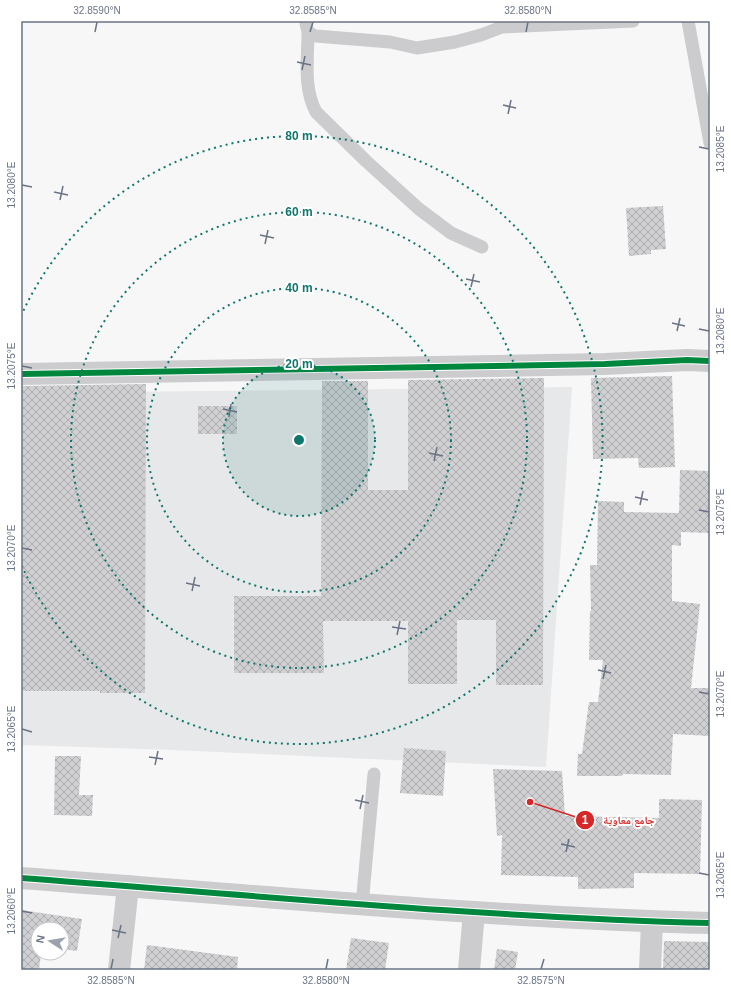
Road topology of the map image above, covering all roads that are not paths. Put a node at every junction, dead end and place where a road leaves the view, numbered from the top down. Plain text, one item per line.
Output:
1 (633, 21) edge
2 (688, 21) edge
3 (307, 27) edge
4 (710, 143) edge
5 (482, 247) dead end
6 (710, 361) edge
7 (21, 374) edge
8 (374, 774) dead end
9 (21, 878) edge
10 (128, 886) junction
11 (362, 905) junction
12 (474, 912) junction
13 (652, 922) junction
14 (710, 924) edge
15 (120, 970) edge
16 (469, 970) edge
17 (650, 970) edge

1 - 3 lane
2 - 4 lane
3 - 5 lane
6 - 7 street
8 - 11 lane
9 - 10 street
10 - 11 street
10 - 15 street
11 - 12 street
12 - 13 street
12 - 16 street
13 - 14 street
13 - 17 street

